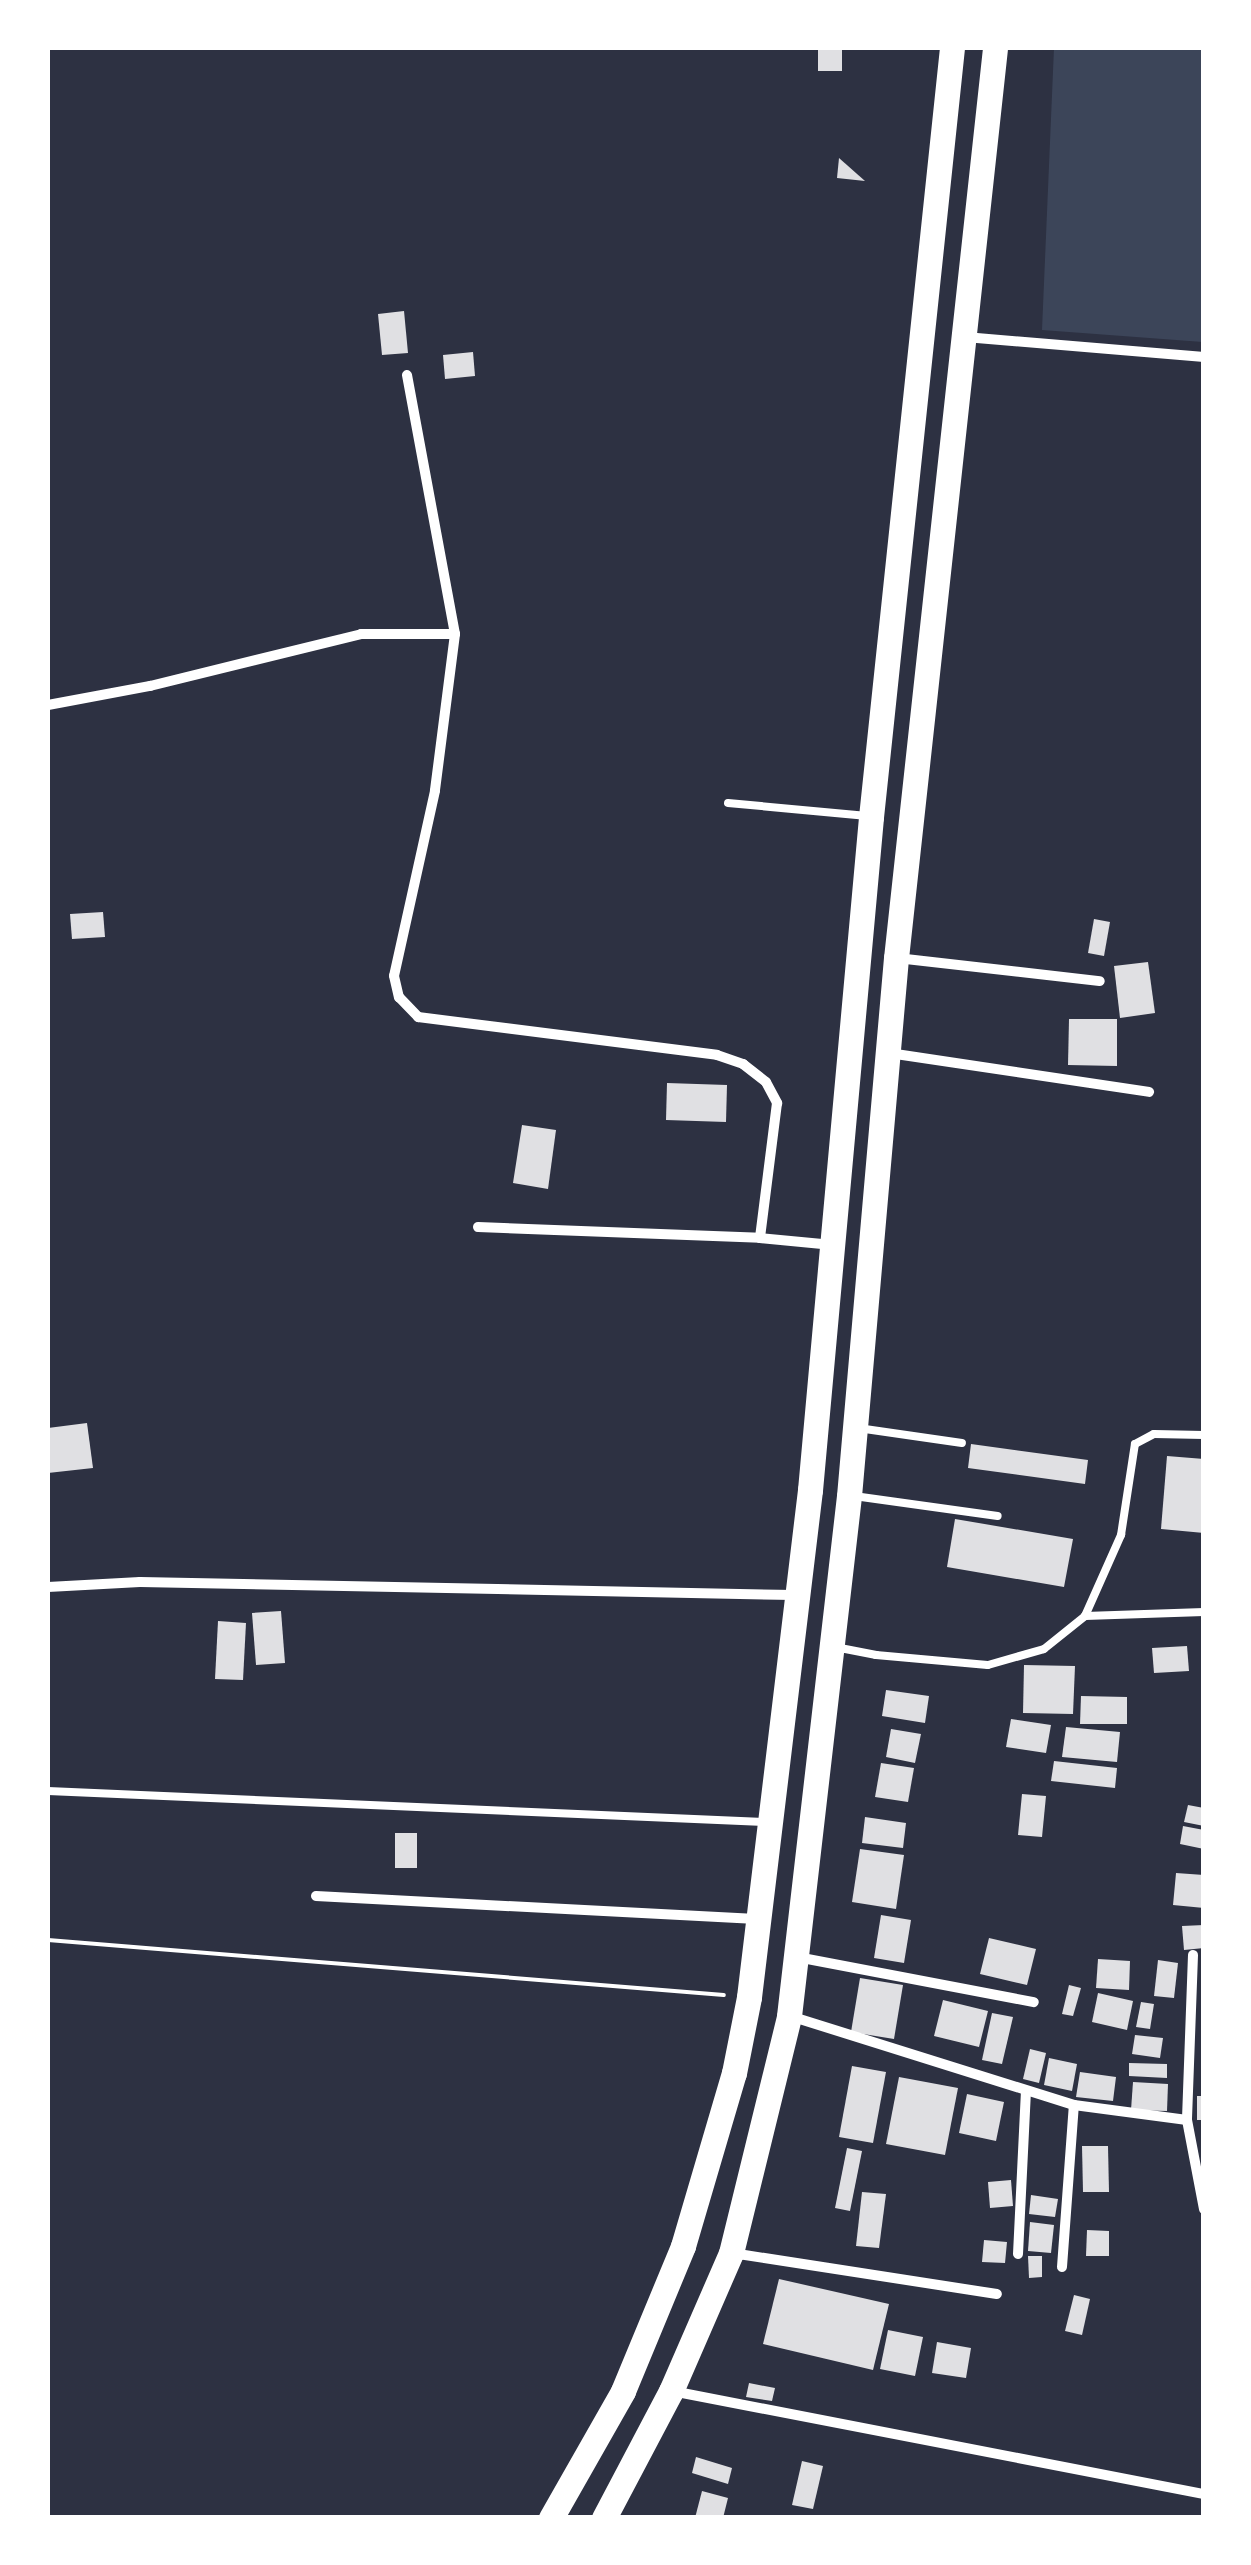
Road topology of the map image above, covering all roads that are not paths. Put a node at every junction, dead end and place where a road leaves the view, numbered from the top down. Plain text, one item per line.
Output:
1 (952, 48) edge
2 (995, 48) edge
3 (964, 337) junction
4 (1204, 356) edge
5 (407, 376) dead end
6 (455, 634) junction
7 (48, 705) edge
8 (728, 803) dead end
9 (872, 817) junction
10 (896, 958) junction
11 (1100, 981) dead end
12 (888, 1053) junction
13 (1149, 1092) dead end
14 (842, 1148) junction
15 (879, 1151) junction
16 (478, 1227) dead end
17 (760, 1238) junction
18 (832, 1244) junction
19 (856, 1428) junction
20 (1204, 1435) edge
21 (962, 1443) dead end
22 (849, 1496) junction
23 (998, 1516) dead end
24 (48, 1587) edge
25 (794, 1595) junction
26 (1204, 1612) edge
27 (1085, 1616) junction
28 (830, 1646) junction
29 (48, 1791) edge
30 (770, 1822) junction
31 (316, 1896) dead end
32 (757, 1919) junction
33 (1193, 1955) dead end
34 (796, 1957) junction
35 (1034, 2002) dead end
36 (789, 2016) junction
37 (1026, 2092) junction
38 (1074, 2106) junction
39 (1187, 2120) junction
40 (1204, 2208) edge
41 (731, 2252) junction
42 (1018, 2254) dead end
43 (1062, 2267) dead end
44 (997, 2294) dead end
45 (672, 2391) junction
46 (1204, 2494) edge
47 (552, 2518) edge
48 (604, 2518) edge

1 - 9 highway
2 - 3 highway
3 - 4 street
3 - 10 highway
5 - 6 street
6 - 7 street
6 - 17 street
8 - 9 lane
9 - 14 highway
10 - 11 street
10 - 12 highway
12 - 13 street
12 - 15 highway
14 - 15 highway
14 - 18 highway
15 - 19 highway
16 - 17 street
17 - 18 street
18 - 25 highway
19 - 21 lane
19 - 22 highway
20 - 27 lane
22 - 23 lane
22 - 28 highway
24 - 25 street
25 - 30 highway
26 - 27 lane
27 - 28 lane
28 - 34 highway
29 - 30 lane
30 - 32 highway
31 - 32 street
32 - 47 highway
33 - 39 street
34 - 35 street
34 - 36 highway
36 - 37 street
36 - 41 highway
37 - 38 street
37 - 42 street
38 - 39 street
38 - 43 street
39 - 40 street
41 - 44 street
41 - 45 highway
45 - 46 street
45 - 48 highway

